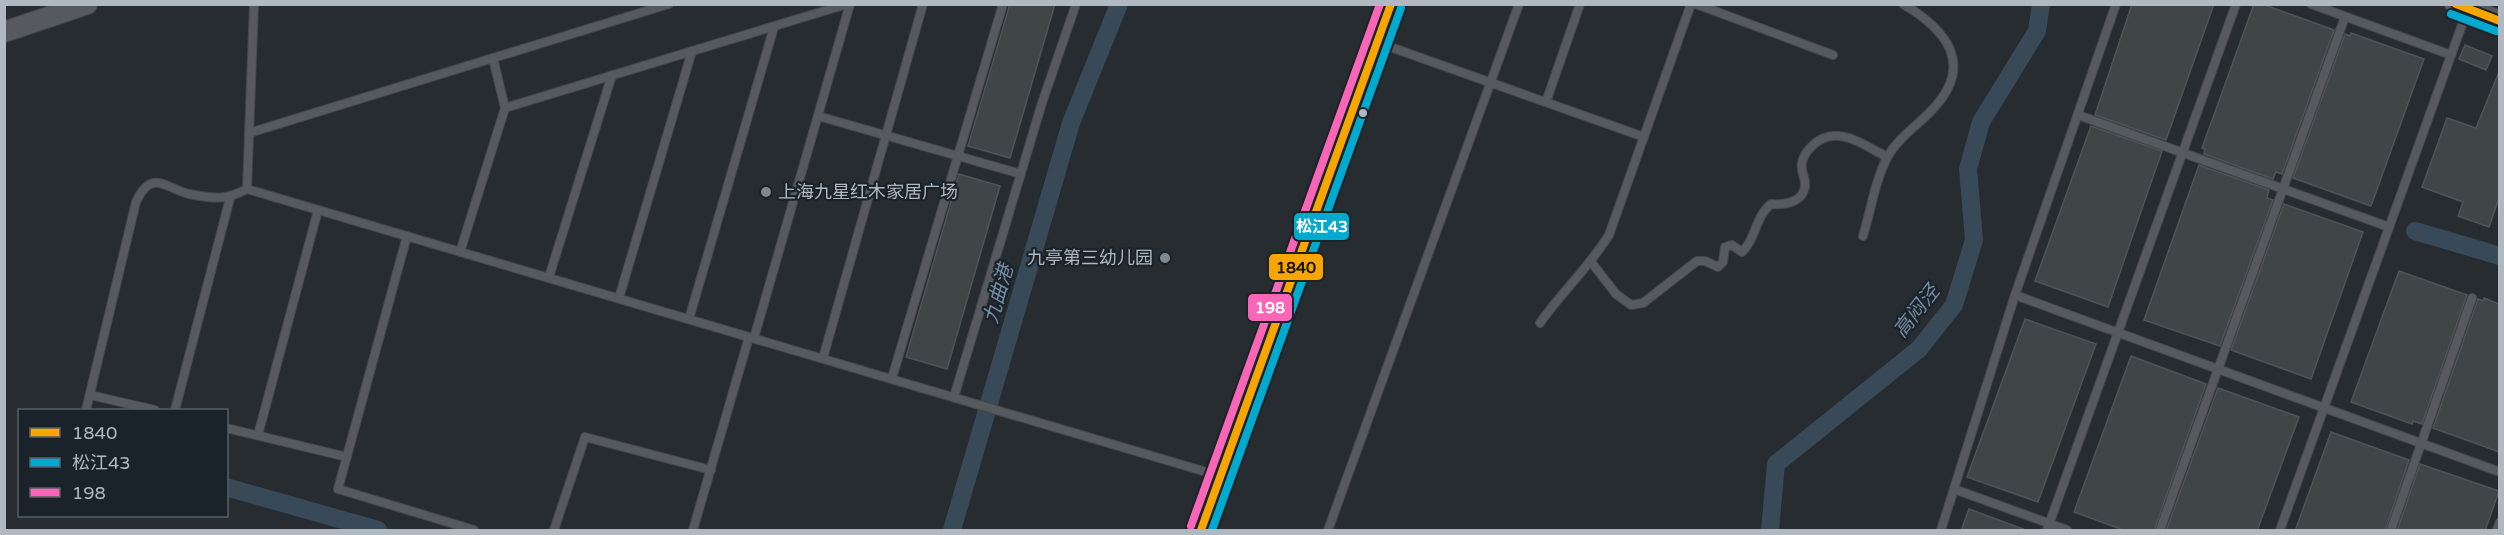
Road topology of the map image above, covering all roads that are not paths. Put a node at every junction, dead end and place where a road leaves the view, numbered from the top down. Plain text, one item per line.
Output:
1 (87, 4) edge
2 (254, 4) edge
3 (669, 4) edge
4 (849, 4) edge
5 (923, 4) edge
6 (1003, 4) edge
7 (1076, 4) edge
8 (1391, 4) edge
9 (1519, 4) edge
10 (1580, 4) edge
11 (1693, 4) edge
12 (1903, 4) edge
13 (2116, 4) edge
14 (2235, 4) edge
15 (2311, 4) edge
16 (2461, 7) edge
17 (2345, 17) junction
18 (2499, 21) edge
19 (774, 27) junction
20 (4, 32) edge
21 (1377, 42) junction
22 (692, 51) junction
23 (1833, 55) dead end
24 (2451, 55) junction
25 (493, 58) junction
26 (612, 75) junction
27 (1491, 82) junction
28 (1546, 102) junction
29 (505, 108) junction
30 (2078, 114) junction
31 (819, 116) junction
32 (249, 133) junction
33 (886, 135) junction
34 (1644, 137) junction
35 (2182, 152) junction
36 (958, 156) junction
37 (1887, 157) junction
38 (1021, 174) junction
39 (2283, 188) junction
40 (248, 189) junction
41 (230, 198) junction
42 (318, 210) junction
43 (2389, 226) junction
44 (407, 236) junction
45 (1863, 236) dead end
46 (460, 252) junction
47 (1592, 263) junction
48 (549, 278) junction
49 (2015, 295) junction
50 (619, 298) junction
51 (2472, 298) dead end
52 (689, 319) junction
53 (1540, 323) dead end
54 (2118, 333) junction
55 (752, 337) junction
56 (823, 358) junction
57 (2218, 369) junction
58 (892, 378) junction
59 (90, 395) junction
60 (957, 398) junction
61 (2324, 408) junction
62 (86, 409) edge
63 (147, 409) edge
64 (176, 409) edge
65 (228, 428) edge
66 (258, 435) junction
67 (2421, 444) junction
68 (347, 457) junction
69 (711, 470) junction
70 (2499, 472) edge
71 (1221, 476) junction
72 (1954, 489) junction
73 (2499, 522) edge
74 (2048, 527) edge
75 (474, 531) edge
76 (555, 531) edge
77 (693, 531) edge
78 (1202, 531) edge
79 (1328, 531) edge
80 (1941, 531) edge
81 (2067, 531) edge
82 (2160, 531) edge
83 (2280, 531) edge
84 (2391, 531) edge
85 (2497, 531) edge

1 - 20 street
2 - 32 lane
3 - 25 lane
4 - 19 lane
4 - 31 lane
5 - 33 lane
6 - 36 lane
7 - 38 lane
8 - 21 street
9 - 27 lane
10 - 28 lane
11 - 23 lane
11 - 34 lane
12 - 37 lane
13 - 30 lane
14 - 35 lane
15 - 17 lane
16 - 18 street
16 - 24 lane
17 - 24 lane
17 - 39 lane
19 - 22 lane
19 - 52 lane
21 - 27 lane
21 - 71 street
22 - 26 lane
22 - 50 lane
24 - 43 lane
25 - 29 lane
25 - 32 lane
26 - 29 lane
26 - 48 lane
27 - 28 lane
27 - 79 lane
28 - 34 lane
29 - 46 lane
30 - 35 lane
30 - 49 lane
31 - 33 lane
31 - 55 lane
32 - 40 lane
33 - 36 lane
33 - 56 lane
34 - 47 lane
35 - 39 lane
35 - 54 lane
36 - 38 lane
36 - 58 lane
37 - 45 lane
37 - 47 lane
38 - 60 lane
39 - 43 lane
39 - 57 lane
40 - 41 lane
40 - 42 lane
41 - 59 lane
41 - 64 lane
42 - 44 lane
42 - 66 lane
43 - 61 lane
44 - 46 lane
44 - 68 lane
46 - 48 lane
47 - 53 lane
48 - 50 lane
49 - 54 lane
49 - 72 lane
50 - 52 lane
51 - 67 lane
52 - 55 lane
54 - 57 lane
54 - 74 lane
55 - 56 lane
55 - 69 lane
56 - 58 lane
57 - 61 lane
57 - 82 lane
58 - 60 lane
59 - 62 lane
59 - 63 lane
60 - 71 lane
61 - 67 lane
61 - 83 lane
65 - 66 lane
66 - 68 lane
67 - 70 lane
67 - 84 lane
68 - 75 lane
69 - 76 lane
69 - 77 lane
71 - 78 street
72 - 74 lane
72 - 80 lane
73 - 85 lane
74 - 81 lane

